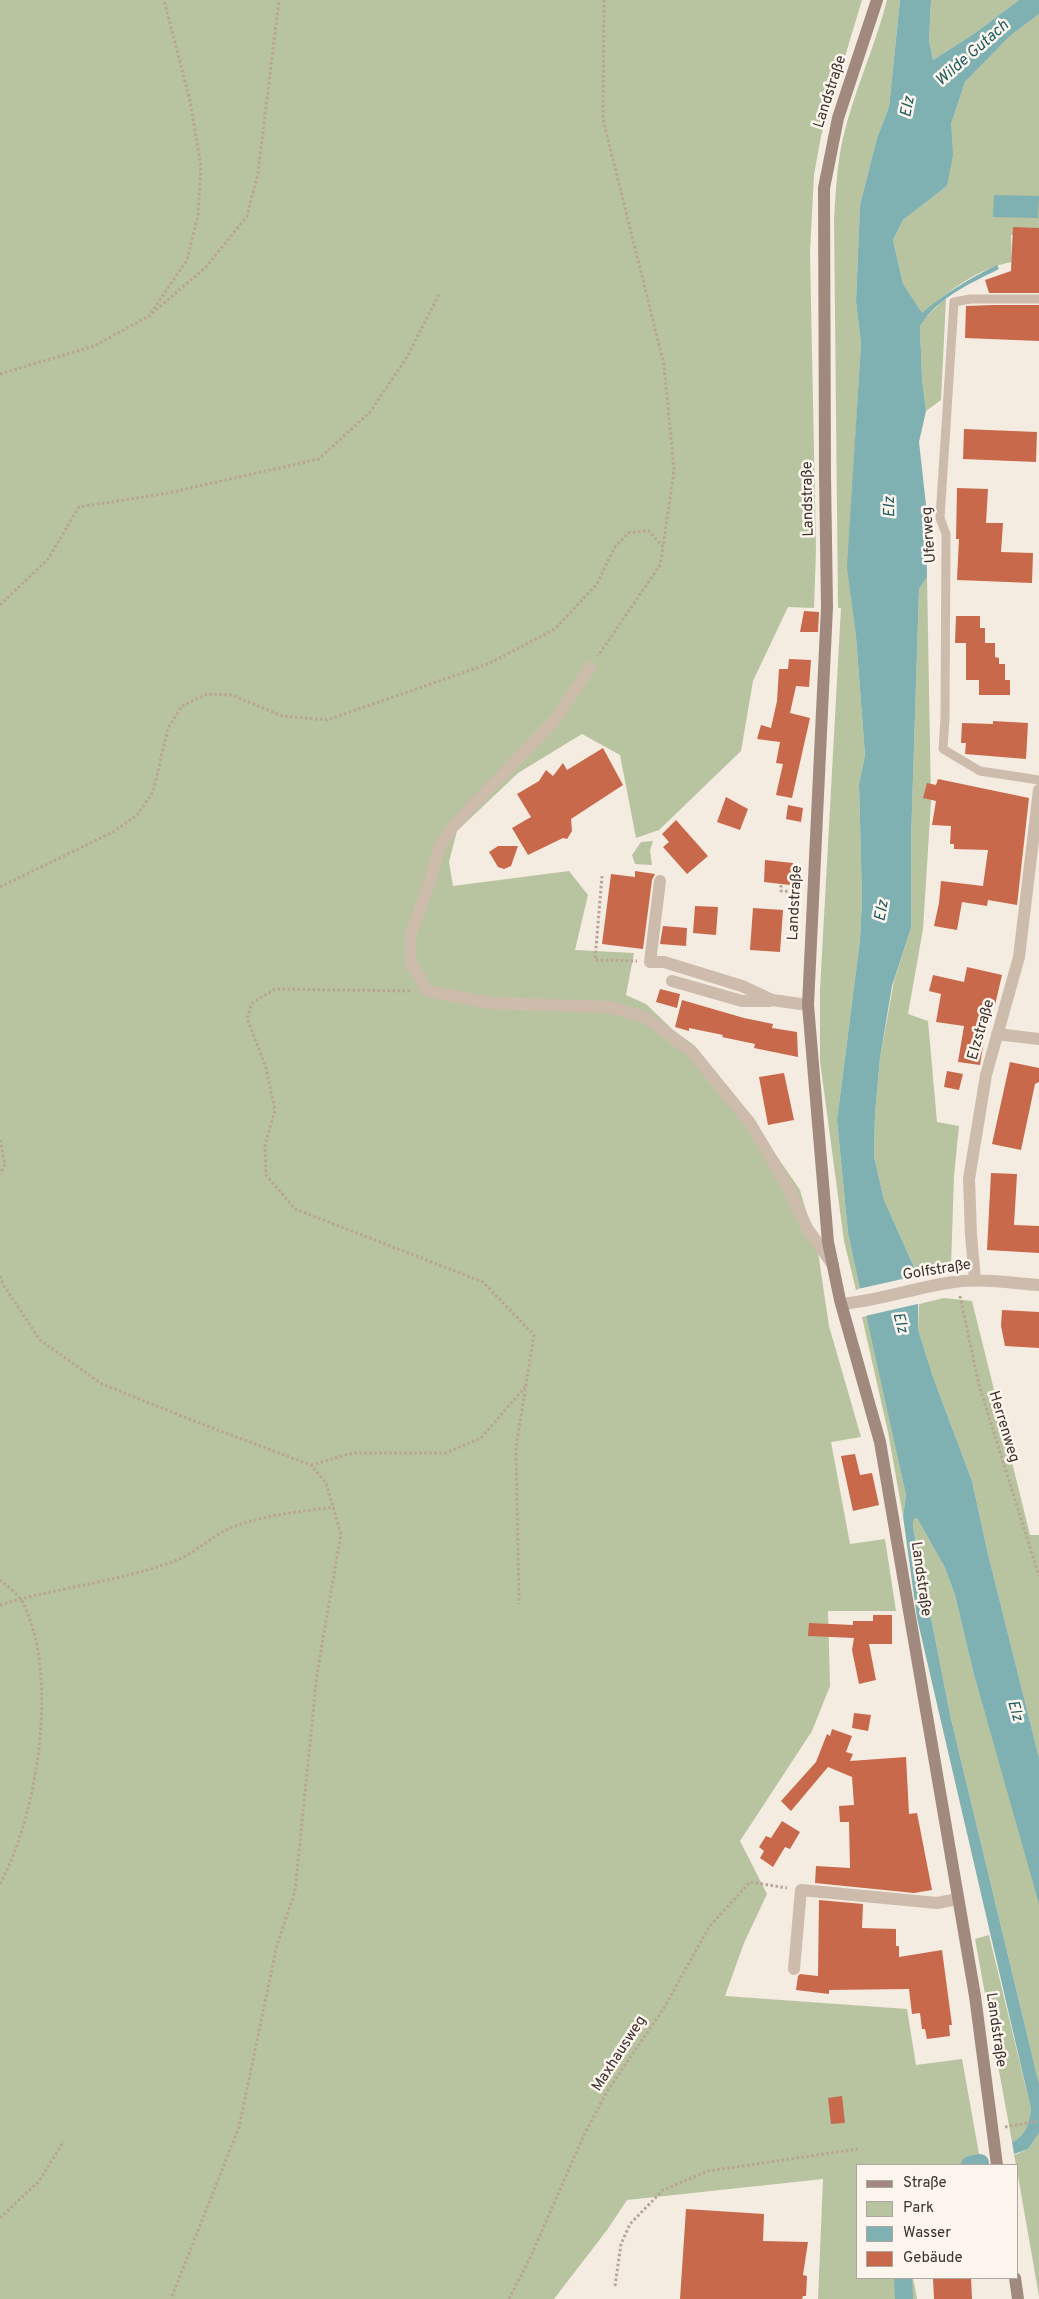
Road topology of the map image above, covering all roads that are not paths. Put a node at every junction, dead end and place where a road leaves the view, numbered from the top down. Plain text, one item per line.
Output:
1 (878, 0) edge
2 (1039, 299) edge
3 (590, 667) road end
4 (1039, 780) edge
5 (1039, 790) edge
6 (660, 881) dead end
7 (672, 981) dead end
8 (772, 1000) junction
9 (808, 1006) junction
10 (997, 1034) junction
11 (1039, 1039) edge
12 (834, 1267) junction
13 (976, 1280) junction
14 (1039, 1285) edge
15 (841, 1304) junction
16 (958, 1899) junction
17 (794, 1969) dead end
18 (997, 2164) edge
19 (1015, 2279) edge
20 (1018, 2299) edge

1 - 9 street, Landstraße
2 - 4 lane, Uferweg
3 - 12 street, Landstraße
5 - 10 street, Elzstraße
6 - 8 street
7 - 8 street
8 - 9 street
9 - 12 street, Landstraße
10 - 11 street
10 - 13 street, Elzstraße
12 - 15 street, Landstraße
13 - 14 street, Golfstraße
13 - 15 street, Golfstraße
15 - 16 street, Landstraße
16 - 17 street
16 - 18 street, Landstraße
19 - 20 street

